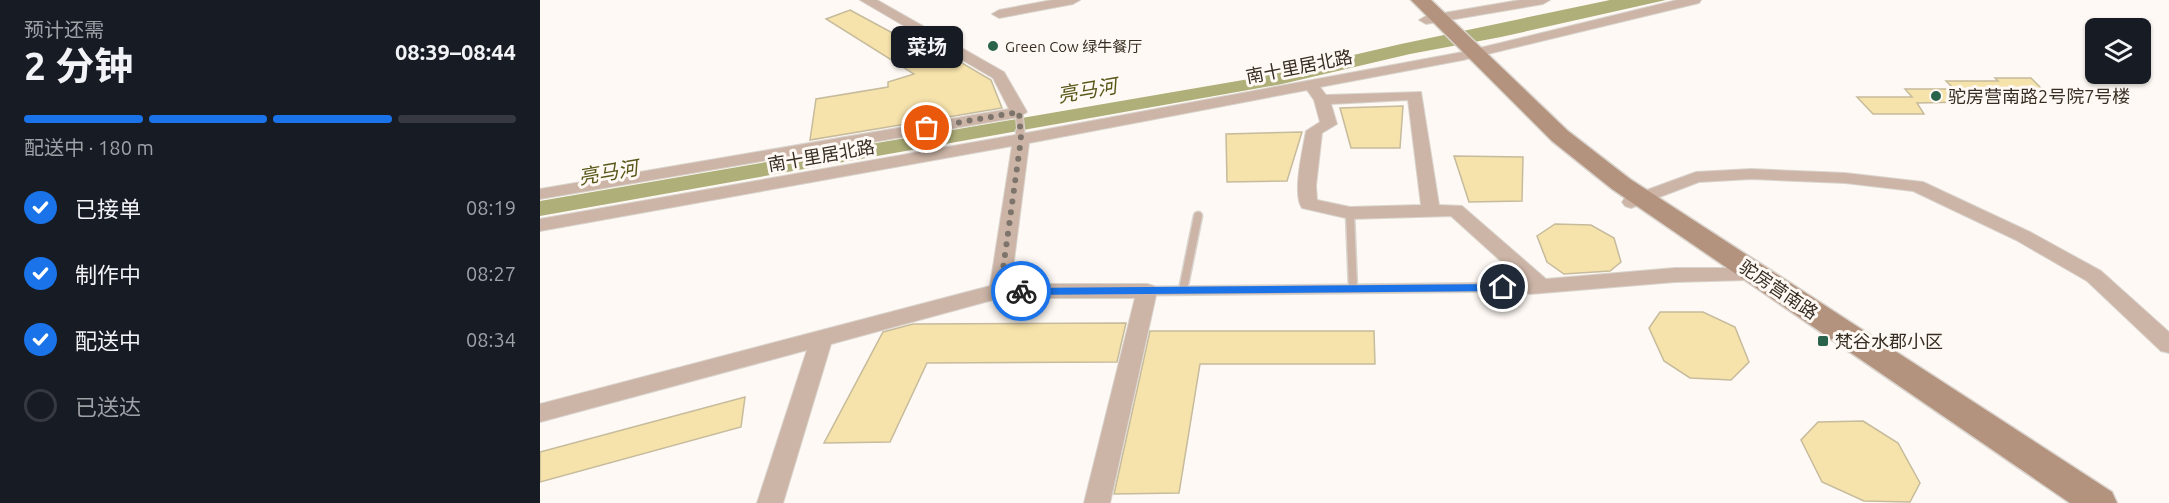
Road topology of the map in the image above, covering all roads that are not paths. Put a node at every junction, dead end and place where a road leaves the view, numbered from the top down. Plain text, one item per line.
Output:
1 (867, 0) edge
2 (1073, 0) edge
3 (1406, 0) edge
4 (1420, 0) edge
5 (1543, 0) edge
6 (1694, 0) edge
7 (1000, 13) edge
8 (1433, 19) junction
9 (1470, 55) junction
10 (1310, 84) junction
11 (1322, 100) junction
12 (1019, 112) junction
13 (1021, 139) junction
14 (540, 194) edge
15 (1636, 200) junction
16 (1431, 211) junction
17 (1350, 213) junction
18 (1198, 216) dead end
19 (540, 225) edge
20 (1741, 275) junction
21 (1533, 287) junction
22 (1353, 288) junction
23 (1183, 290) junction
24 (1000, 291) junction
25 (1148, 291) junction
26 (822, 337) junction
27 (2169, 345) edge
28 (540, 413) edge
29 (770, 503) edge
30 (1097, 503) edge
31 (2072, 503) edge
32 (2099, 503) edge

1 - 12 street
2 - 7 street
3 - 8 street
4 - 8 street
5 - 8 street
6 - 9 street, 南十里居北路
8 - 9 street, 驼房营南路
9 - 10 street, 南十里居北路
9 - 15 street, 驼房营南路
10 - 11 street
10 - 13 street, 南十里居北路
11 - 16 street
11 - 17 street
12 - 13 lane
12 - 14 street
13 - 19 street, 南十里居北路
13 - 24 street
15 - 20 street, 驼房营南路
15 - 27 street
15 - 32 street, 驼房营南路
16 - 17 street
16 - 21 street
17 - 22 lane
18 - 23 lane
20 - 21 street
20 - 31 street, 驼房营南路
21 - 22 lane
22 - 23 lane
23 - 25 lane
24 - 25 street
24 - 26 street
25 - 30 street
26 - 28 street
26 - 29 street

